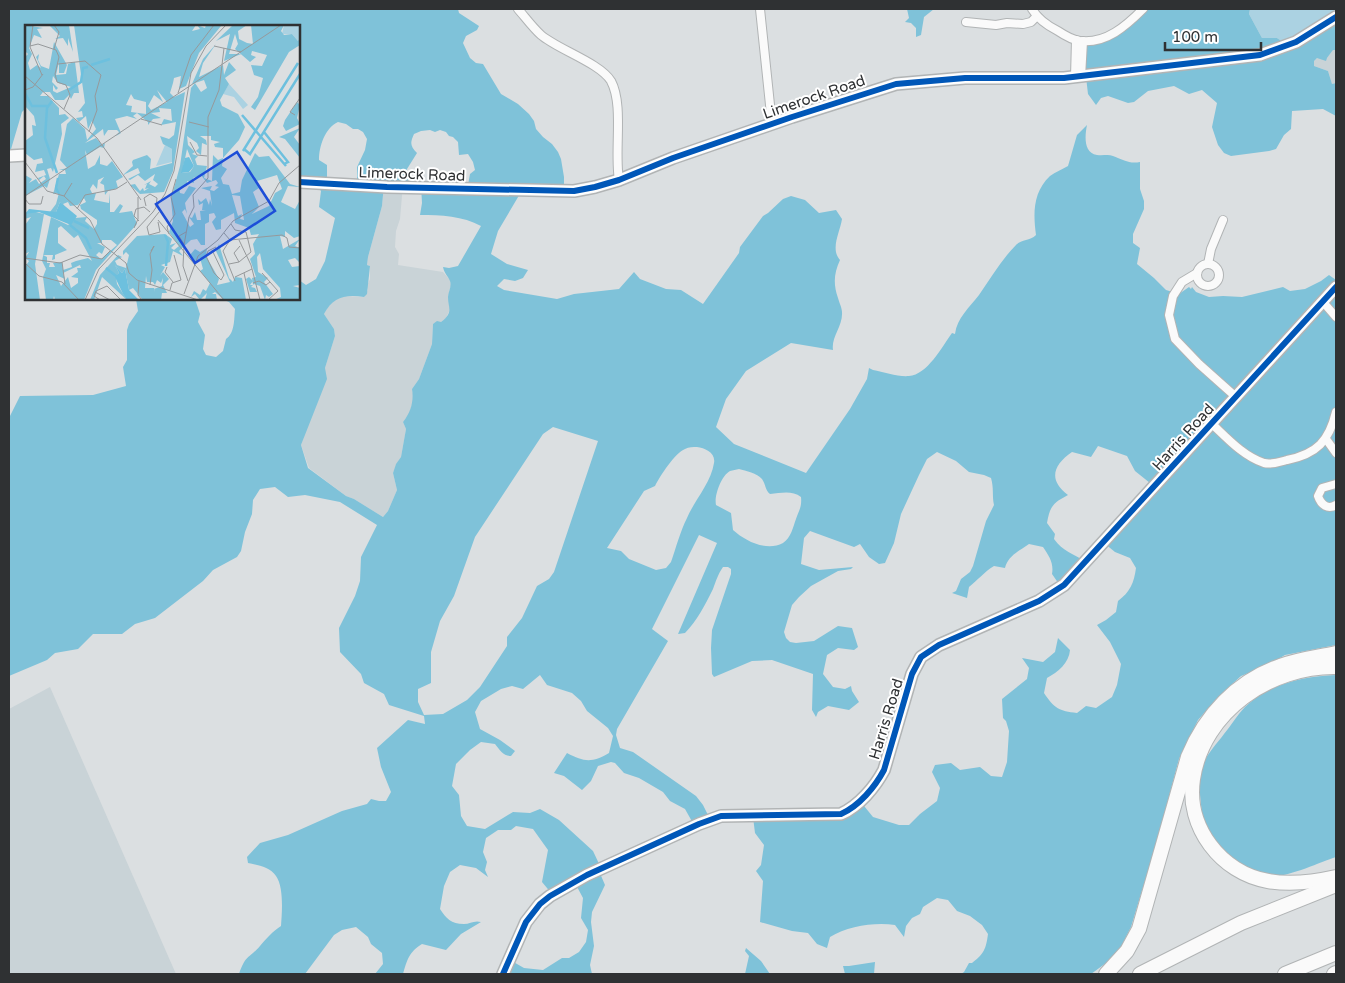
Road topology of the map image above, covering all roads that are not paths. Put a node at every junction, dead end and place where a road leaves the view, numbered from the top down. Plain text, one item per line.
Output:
1 (518, 9) edge
2 (760, 9) edge
3 (1143, 9) edge
4 (1034, 12) edge
5 (1336, 17) edge
6 (966, 22) dead end
7 (1079, 40) junction
8 (1078, 77) junction
9 (772, 124) junction
10 (25, 155) edge
11 (9, 156) edge
12 (619, 180) junction
13 (300, 182) edge
14 (1222, 220) dead end
15 (1208, 264) junction
16 (1197, 273) junction
17 (1336, 287) edge
18 (1323, 302) junction
19 (1336, 317) edge
20 (1236, 397) junction
21 (1336, 412) edge
22 (1211, 424) junction
23 (1326, 439) junction
24 (1336, 453) edge
25 (1336, 484) edge
26 (1336, 505) edge
27 (1336, 653) edge
28 (1336, 667) edge
29 (1336, 877) edge
30 (1336, 885) edge
31 (1336, 953) edge
32 (503, 974) edge
33 (1106, 974) edge
34 (1140, 974) edge
35 (1284, 974) edge

1 - 12 street
2 - 9 street
3 - 7 street
4 - 6 street
4 - 7 street
5 - 8 street, Limerock Road
7 - 8 street
8 - 9 street, Limerock Road
9 - 12 street, Limerock Road
10 - 11 street
12 - 13 street, Limerock Road
14 - 15 street
15 - 16 street
15 - 16 street
16 - 20 street
17 - 18 street, Harris Road
18 - 19 street
18 - 20 street, Harris Road
20 - 22 street, Harris Road
21 - 23 street
22 - 23 street
22 - 32 street, Harris Road
23 - 24 street
25 - 26 street
27 - 33 highway
28 - 29 highway
30 - 34 highway
31 - 35 highway

